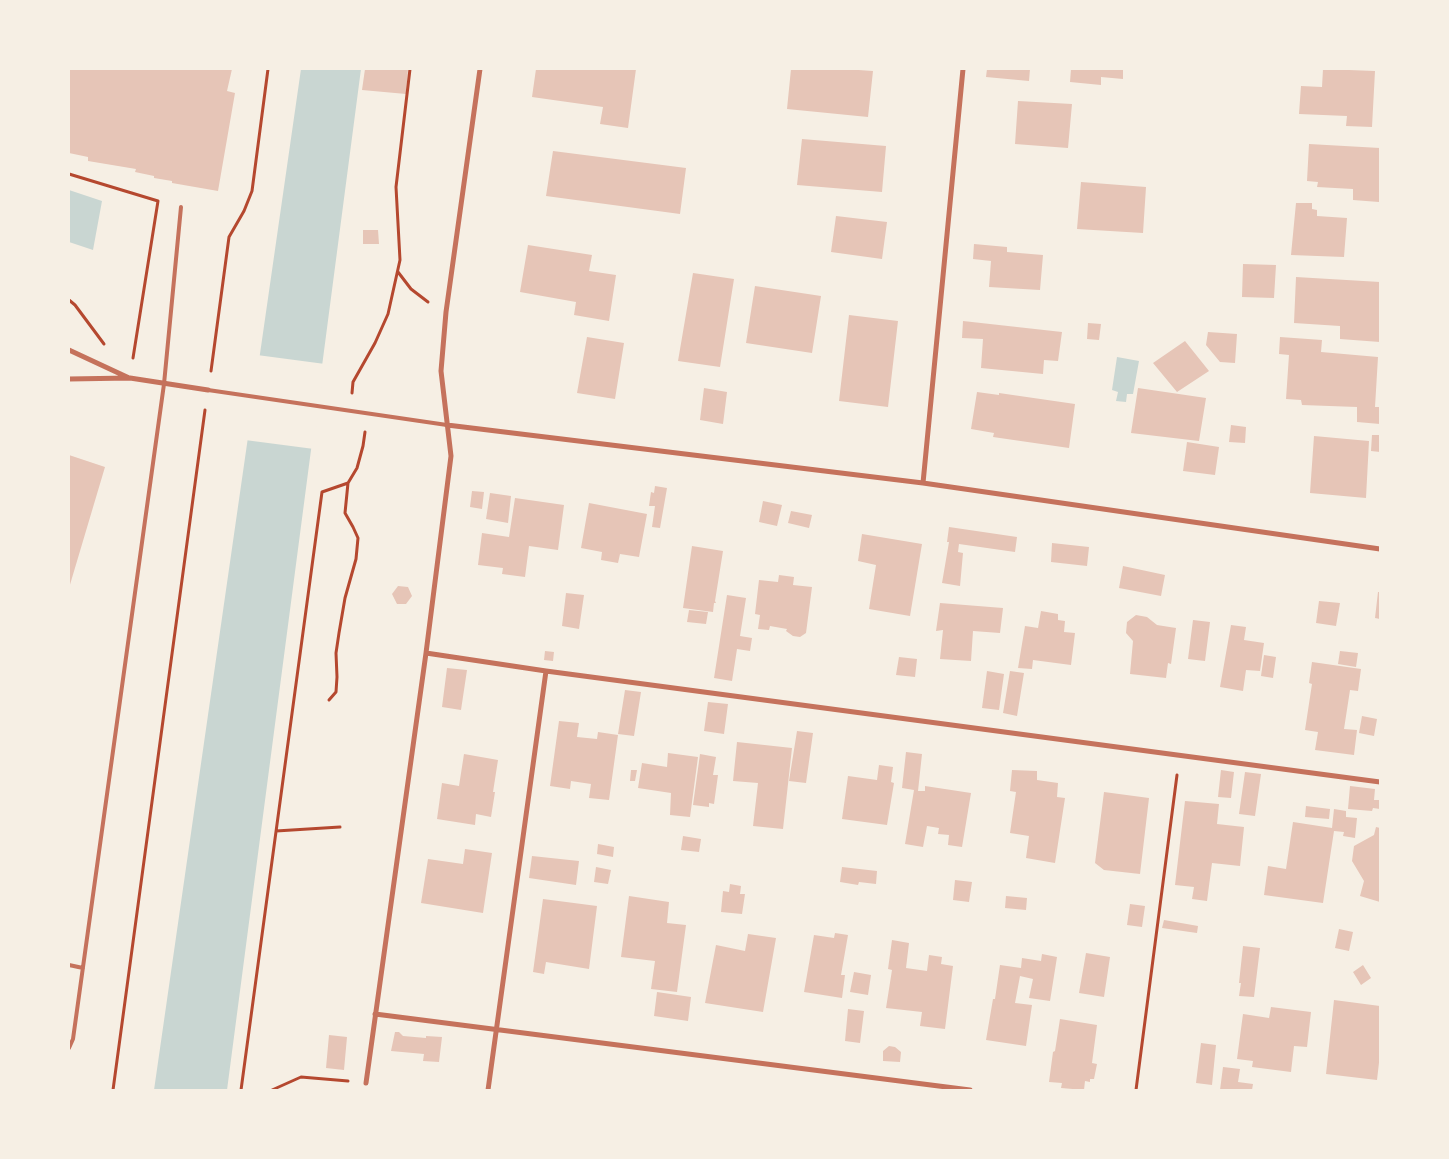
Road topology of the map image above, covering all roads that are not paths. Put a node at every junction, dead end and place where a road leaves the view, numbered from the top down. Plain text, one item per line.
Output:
1 (480, 69) edge
2 (963, 69) edge
3 (181, 207) dead end
4 (69, 350) edge
5 (130, 378) junction
6 (69, 379) edge
7 (164, 384) junction
8 (208, 390) joint
9 (447, 425) junction
10 (923, 483) junction
11 (1380, 549) edge
12 (426, 653) junction
13 (546, 671) junction
14 (1380, 782) edge
15 (69, 966) edge
16 (83, 968) junction
17 (375, 1014) junction
18 (496, 1031) junction
19 (71, 1039) edge
20 (69, 1048) edge
21 (366, 1083) road end
22 (488, 1090) edge
23 (970, 1090) edge

1 - 9 street
2 - 10 street
3 - 7 lane
4 - 5 street
5 - 6 street
5 - 7 street
7 - 8 street
7 - 16 lane
8 - 9 lane
9 - 10 street
9 - 12 street
10 - 11 street
12 - 13 street
12 - 17 street
13 - 14 street
13 - 18 street
15 - 16 lane
16 - 19 lane
17 - 18 street
17 - 21 street
18 - 22 street
18 - 23 street
19 - 20 lane

